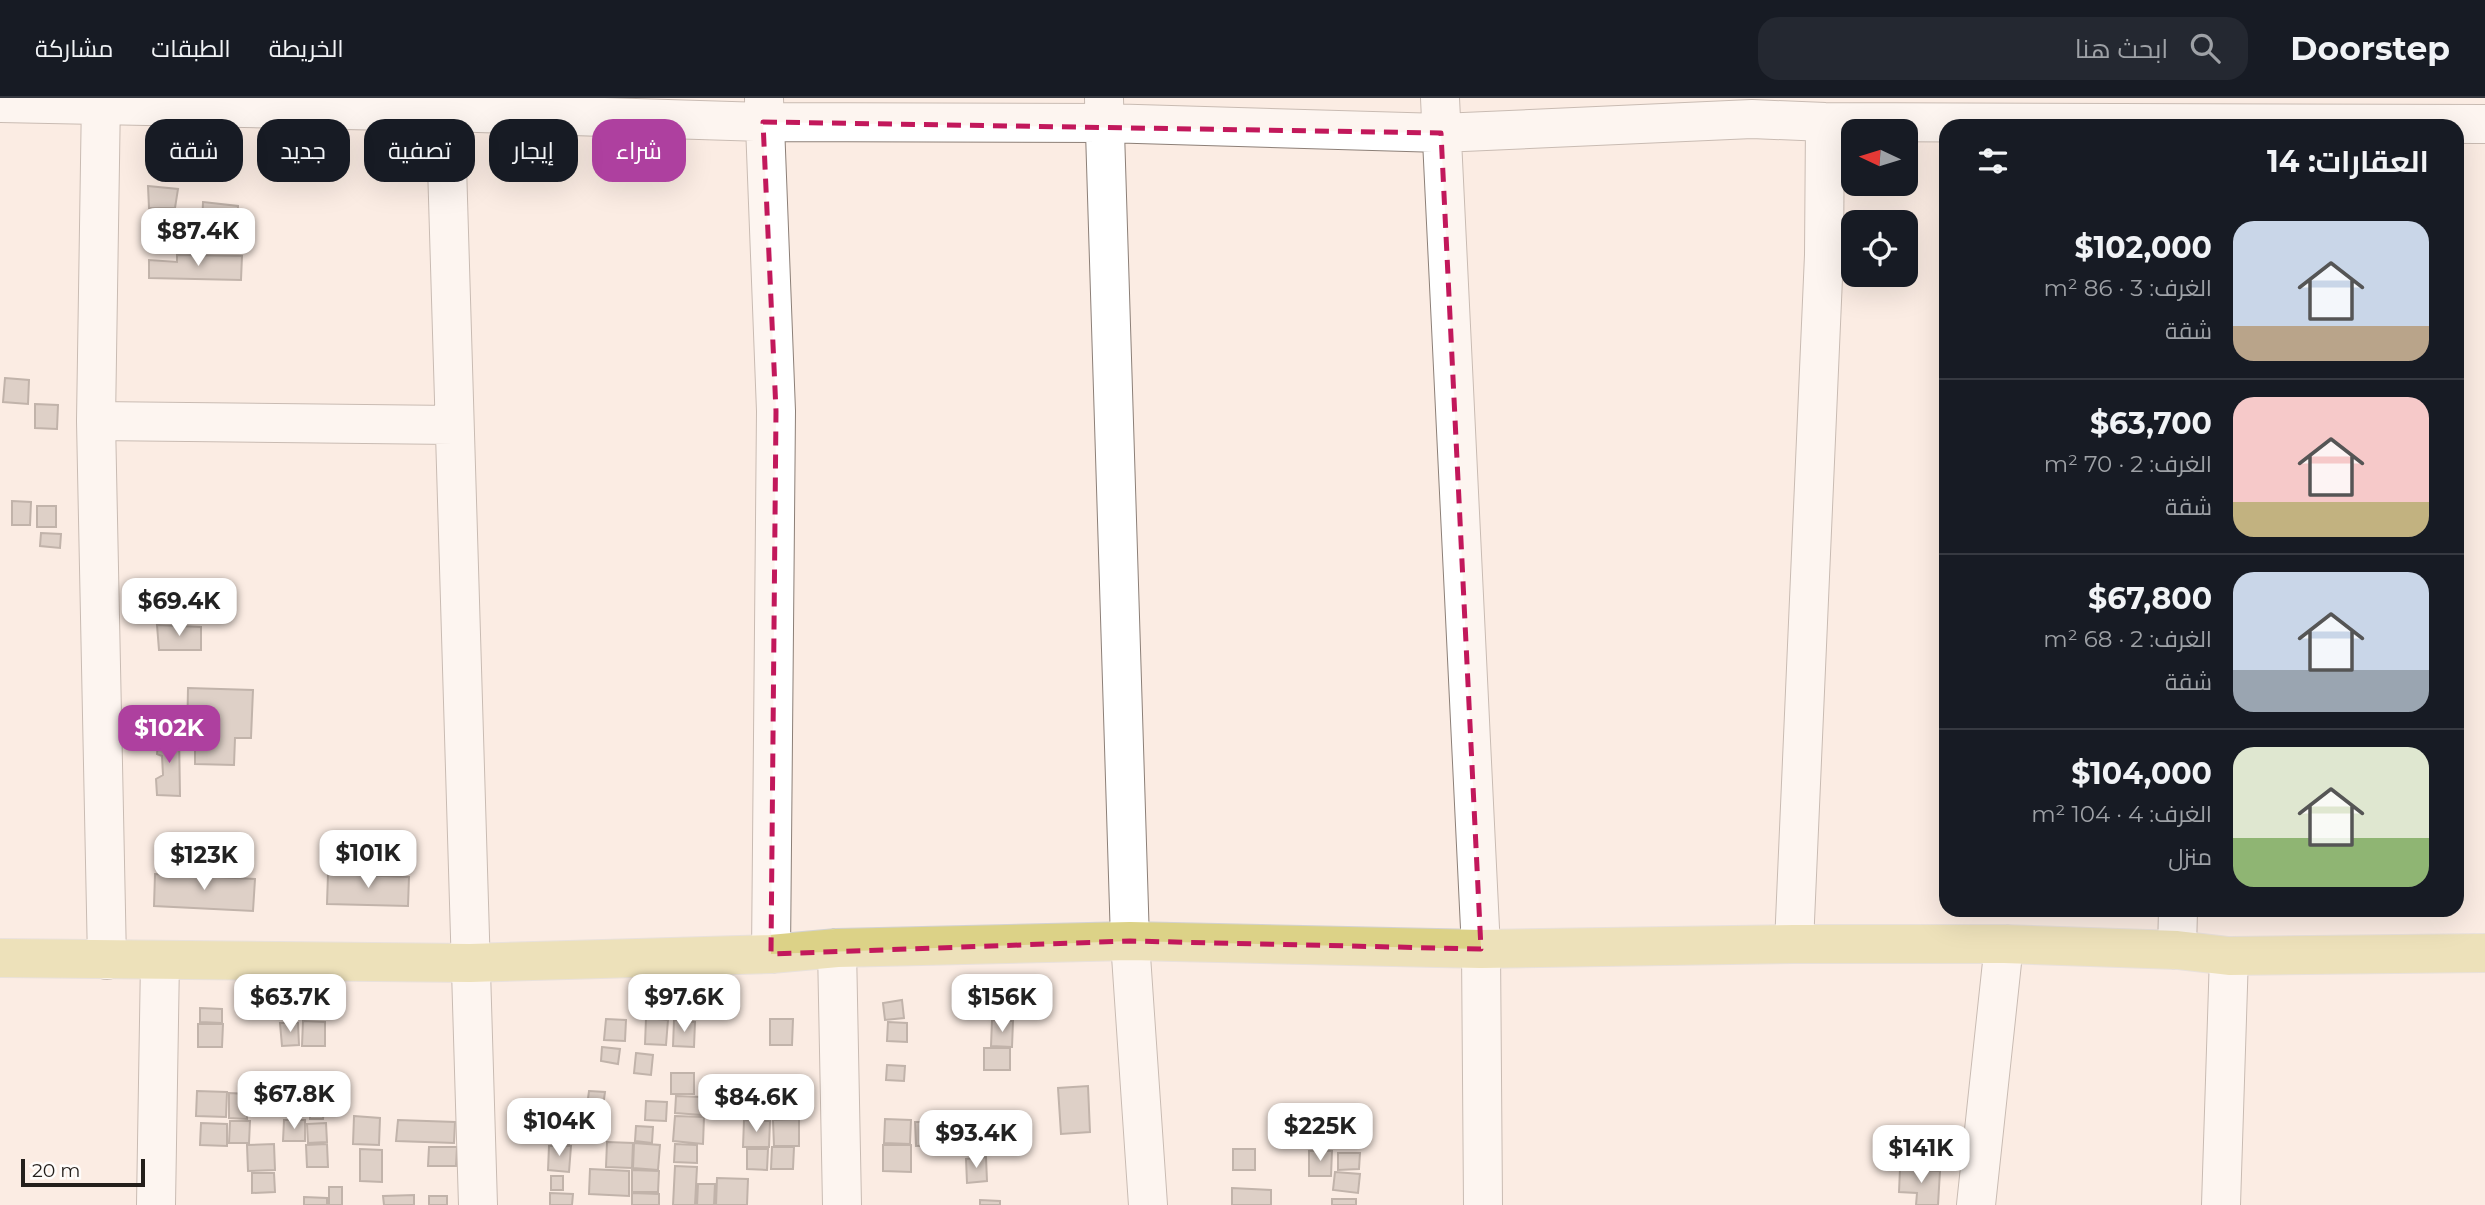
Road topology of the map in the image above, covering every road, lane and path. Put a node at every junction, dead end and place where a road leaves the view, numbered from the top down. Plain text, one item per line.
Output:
1 (101, 102) edge
2 (0, 103) edge
3 (445, 105) edge
4 (1752, 109) edge
5 (764, 110) edge
6 (2082, 110) edge
7 (1104, 111) edge
8 (1441, 115) edge
9 (2147, 119) edge
10 (1825, 122) junction
11 (2464, 124) edge
12 (2485, 124) edge
13 (96, 421) junction
14 (453, 425) junction
15 (2178, 917) edge
16 (1130, 941) junction
17 (1794, 944) junction
18 (2004, 944) junction
19 (837, 948) junction
20 (1481, 949) junction
21 (2177, 950) junction
22 (2485, 953) edge
23 (771, 954) junction
24 (2229, 956) junction
25 (0, 958) edge
26 (107, 960) junction
27 (160, 960) junction
28 (470, 963) junction
29 (156, 1205) edge
30 (478, 1205) edge
31 (842, 1205) edge
32 (1148, 1205) edge
33 (1483, 1205) edge
34 (1976, 1205) edge
35 (2221, 1205) edge

1 - 2 street
1 - 3 street
1 - 13 street
3 - 5 street
3 - 14 street
4 - 8 street
4 - 10 street
5 - 7 street
5 - 23 street
6 - 9 street
6 - 10 street
7 - 8 street
7 - 16 street
8 - 20 street
10 - 17 street
11 - 12 street
13 - 14 street
13 - 26 street
14 - 28 street
15 - 21 street
16 - 19 main road
16 - 20 main road
16 - 32 street
17 - 18 main road
17 - 20 main road
18 - 21 main road
18 - 34 street
19 - 23 main road
19 - 31 street
20 - 33 street
21 - 24 main road
22 - 24 main road
23 - 28 main road
24 - 35 street
25 - 26 main road
26 - 27 main road
27 - 28 main road
27 - 29 street
28 - 30 street

